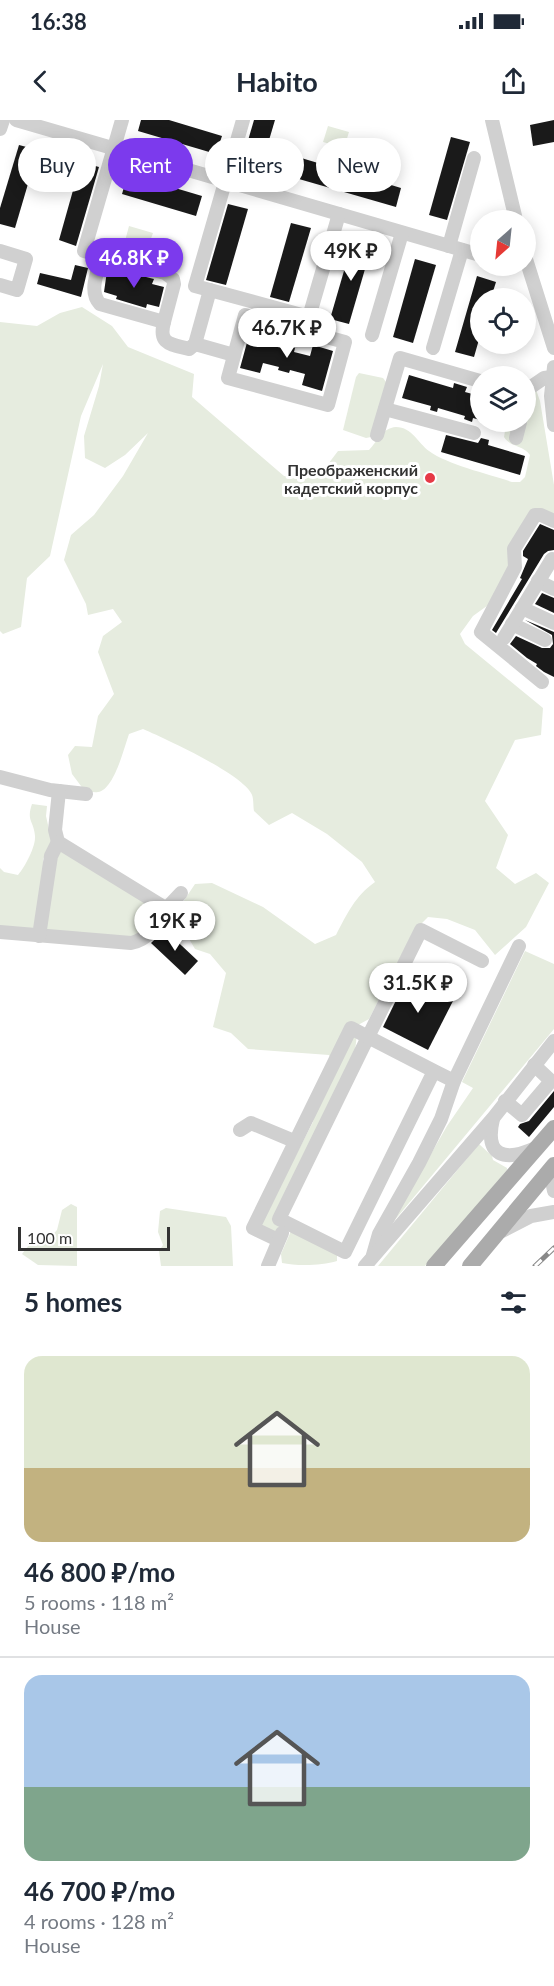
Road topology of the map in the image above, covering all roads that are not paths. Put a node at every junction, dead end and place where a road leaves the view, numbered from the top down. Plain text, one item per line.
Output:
1 (3, 120) edge
2 (16, 120) edge
3 (122, 120) edge
4 (243, 120) edge
5 (492, 120) edge
6 (0, 129) edge
7 (117, 138) edge
8 (238, 138) edge
9 (108, 146) edge
10 (474, 158) dead end
11 (108, 169) edge
12 (222, 192) edge
13 (265, 192) edge
14 (514, 210) edge
15 (339, 214) junction
16 (402, 232) junction
17 (455, 248) junction
18 (0, 251) edge
19 (470, 252) edge
20 (102, 256) junction
21 (531, 276) edge
22 (0, 285) edge
23 (210, 290) junction
24 (164, 322) junction
25 (372, 335) dead end
26 (195, 344) junction
27 (433, 348) dead end
28 (554, 348) edge
29 (234, 355) junction
30 (553, 374) edge
31 (470, 378) edge
32 (536, 383) edge
33 (385, 409) junction
34 (554, 426) edge
35 (518, 432) edge
36 (474, 433) dead end
37 (377, 435) dead end
38 (516, 438) dead end
39 (554, 521) edge
40 (554, 560) edge
41 (538, 581) junction
42 (554, 589) edge
43 (522, 608) junction
44 (554, 623) edge
45 (512, 624) junction
46 (504, 638) dead end
47 (545, 640) dead end
48 (542, 682) dead end
49 (0, 777) edge
50 (59, 791) junction
51 (86, 794) dead end
52 (58, 842) junction
53 (180, 893) dead end
54 (164, 911) junction
55 (0, 932) edge
56 (39, 936) junction
57 (519, 946) dead end
58 (482, 961) dead end
59 (368, 1037) junction
60 (554, 1041) edge
61 (534, 1065) junction
62 (434, 1071) junction
63 (553, 1079) edge
64 (454, 1081) junction
65 (505, 1101) junction
66 (494, 1117) junction
67 (554, 1128) edge
68 (240, 1130) dead end
69 (294, 1141) junction
70 (538, 1147) junction
71 (554, 1165) edge
72 (554, 1171) edge
73 (554, 1191) edge
74 (554, 1212) edge
75 (288, 1223) junction
76 (500, 1232) junction
77 (278, 1240) junction
78 (369, 1261) edge
79 (268, 1266) edge
80 (434, 1266) edge
81 (470, 1266) edge

1 - 6 street
2 - 9 street
3 - 7 street
4 - 8 street
5 - 14 street
10 - 17 street
11 - 20 street
12 - 23 street
13 - 15 street
15 - 16 street
15 - 23 street
16 - 17 street
16 - 25 street
17 - 19 street
17 - 27 street
18 - 22 street
20 - 24 street
20 - 24 street
21 - 28 street
23 - 26 street
24 - 26 street
26 - 29 street
29 - 29 street
30 - 32 street
30 - 34 street
31 - 33 street
33 - 36 street
33 - 37 street
35 - 38 street
39 - 48 street
40 - 41 street
41 - 42 street
41 - 43 street
43 - 44 street
43 - 45 street
45 - 46 street
45 - 47 street
49 - 50 street
50 - 51 street
50 - 52 street
52 - 54 street
52 - 56 street
53 - 54 street
54 - 56 street
55 - 56 street
57 - 64 street
58 - 59 street
59 - 62 street
59 - 69 street
59 - 75 street
60 - 61 street
61 - 63 street
61 - 65 street
62 - 64 street
62 - 75 street
63 - 65 street
64 - 78 street
65 - 66 street
66 - 70 street
66 - 78 street
67 - 70 main road
68 - 69 street
69 - 77 street
70 - 80 main road
71 - 76 main road
72 - 73 street
74 - 76 street
75 - 77 street
76 - 81 main road
77 - 79 street

